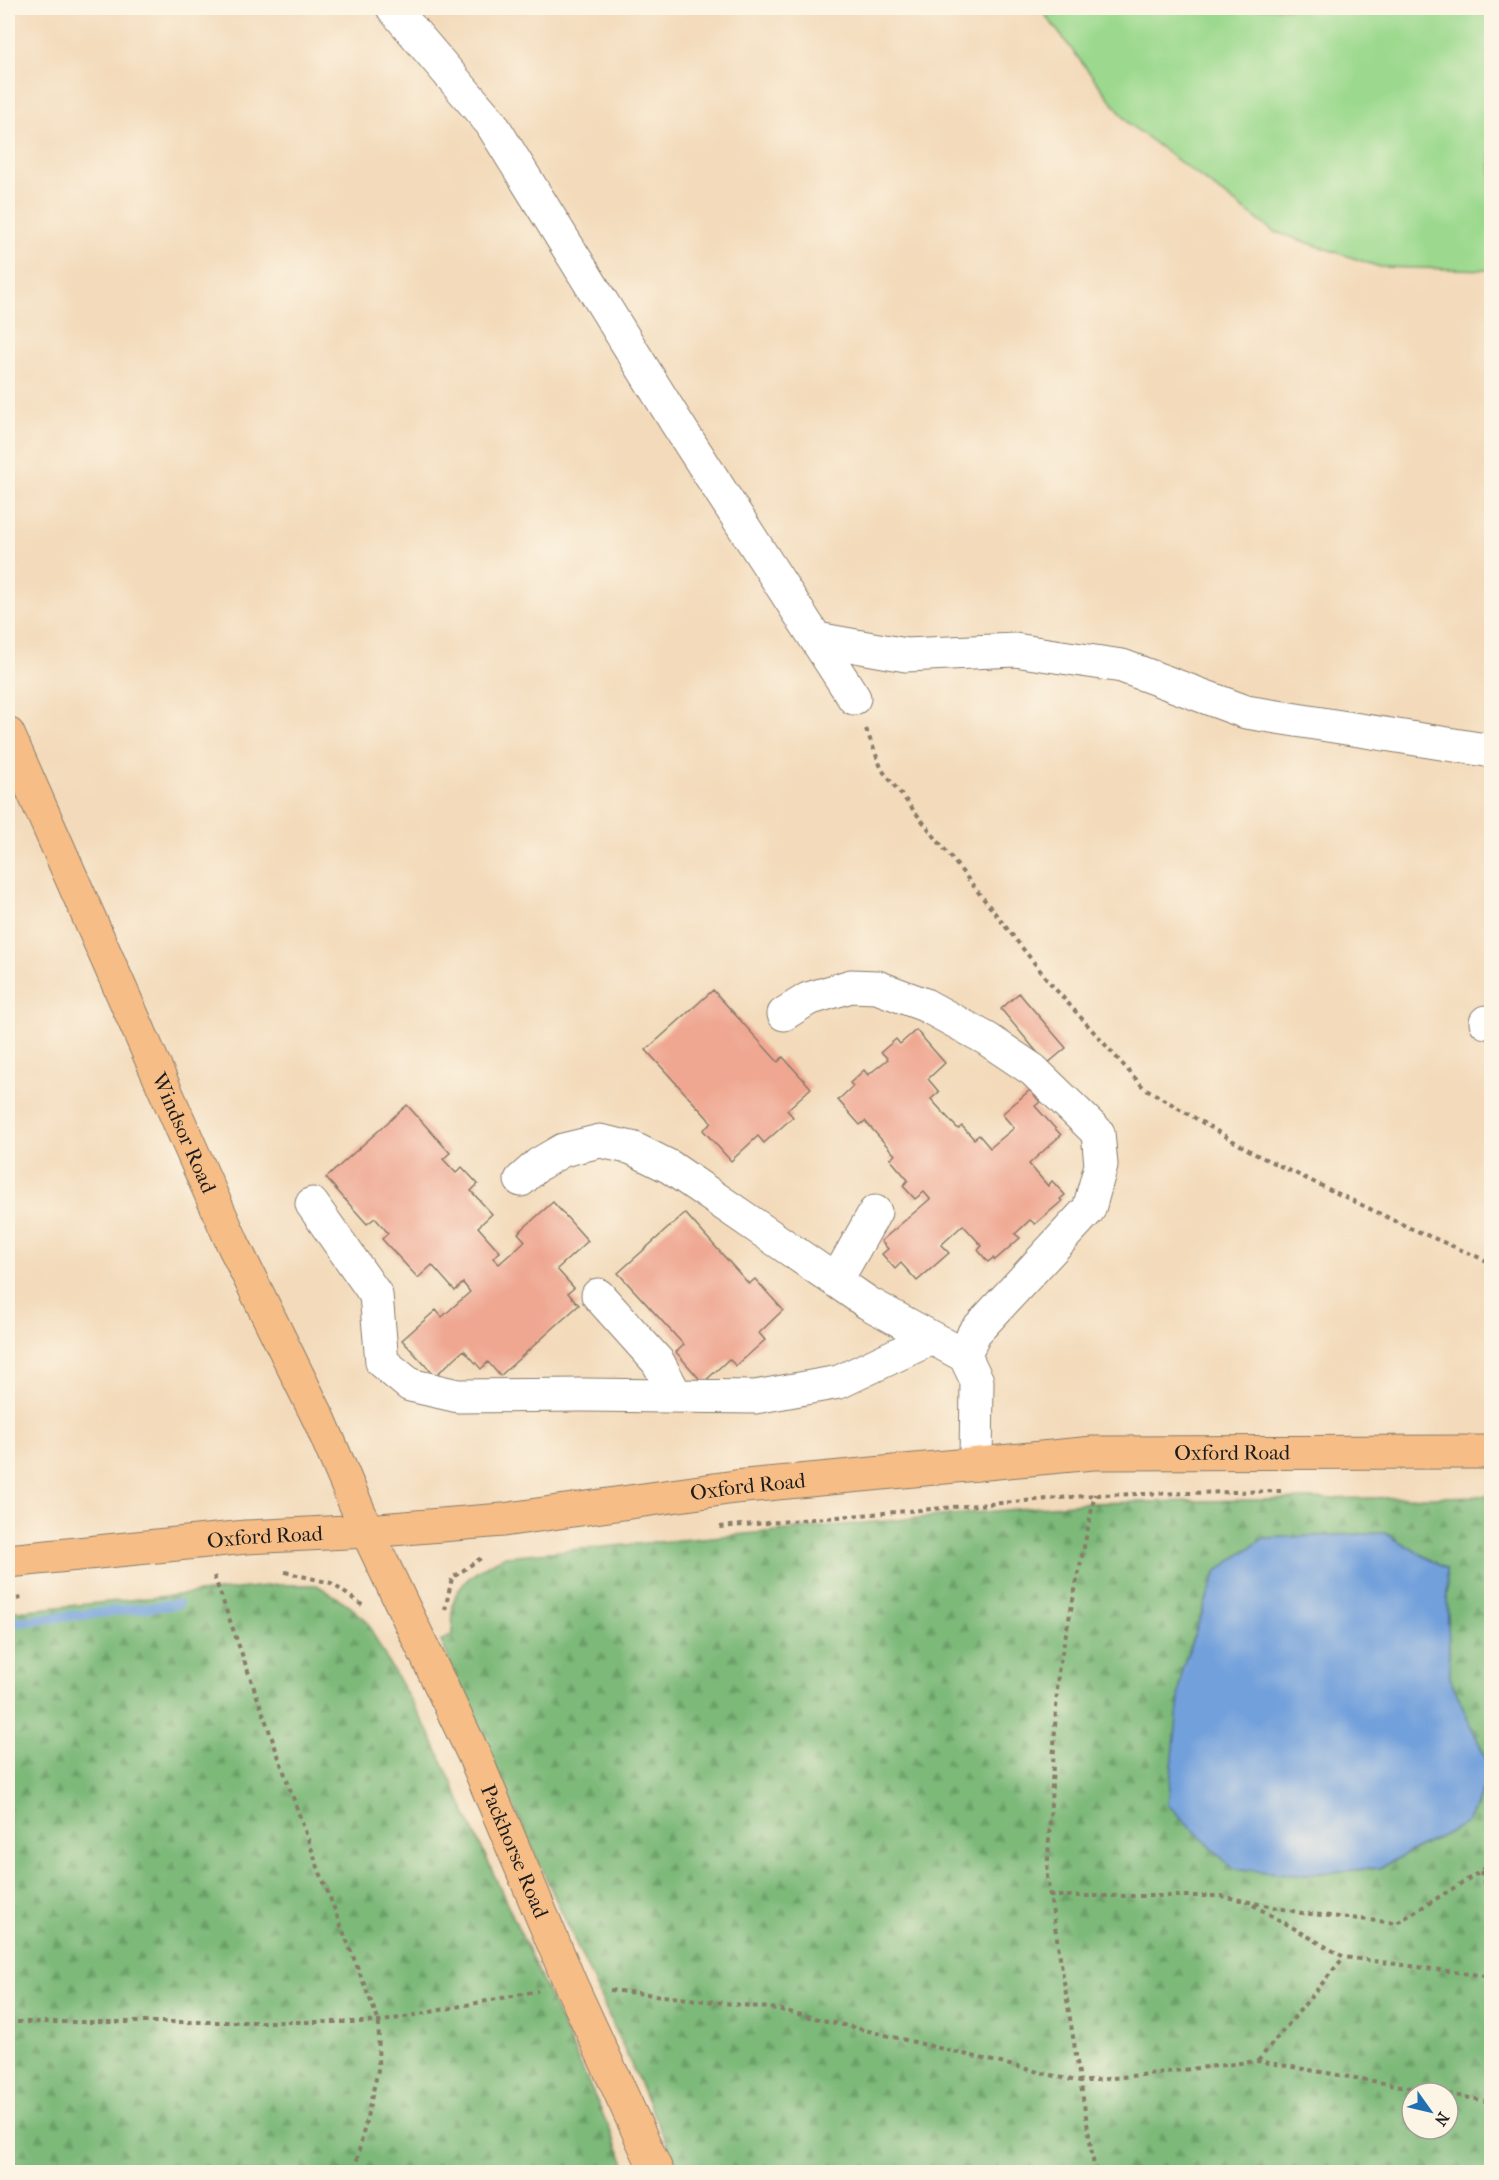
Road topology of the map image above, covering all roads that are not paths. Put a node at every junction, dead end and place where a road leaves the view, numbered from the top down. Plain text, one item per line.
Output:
1 (393, 8) edge
2 (817, 639) junction
3 (855, 698) road end
4 (8, 734) edge
5 (1491, 751) edge
6 (784, 1014) dead end
7 (521, 1180) dead end
8 (312, 1204) dead end
9 (875, 1212) dead end
10 (836, 1281) junction
11 (598, 1295) dead end
12 (932, 1338) junction
13 (965, 1356) junction
14 (676, 1396) junction
15 (1491, 1452) edge
16 (976, 1464) junction
17 (367, 1531) junction
18 (8, 1561) edge
19 (657, 2172) edge

1 - 2 street
2 - 3 street
2 - 5 street
4 - 17 main road, Windsor Road
6 - 13 street
7 - 10 street
8 - 14 street
9 - 10 street
10 - 12 street
11 - 14 street
12 - 13 street
12 - 14 street
13 - 16 street
15 - 16 main road, Oxford Road
16 - 17 main road, Oxford Road
17 - 18 main road, Oxford Road
17 - 19 main road, Packhorse Road

